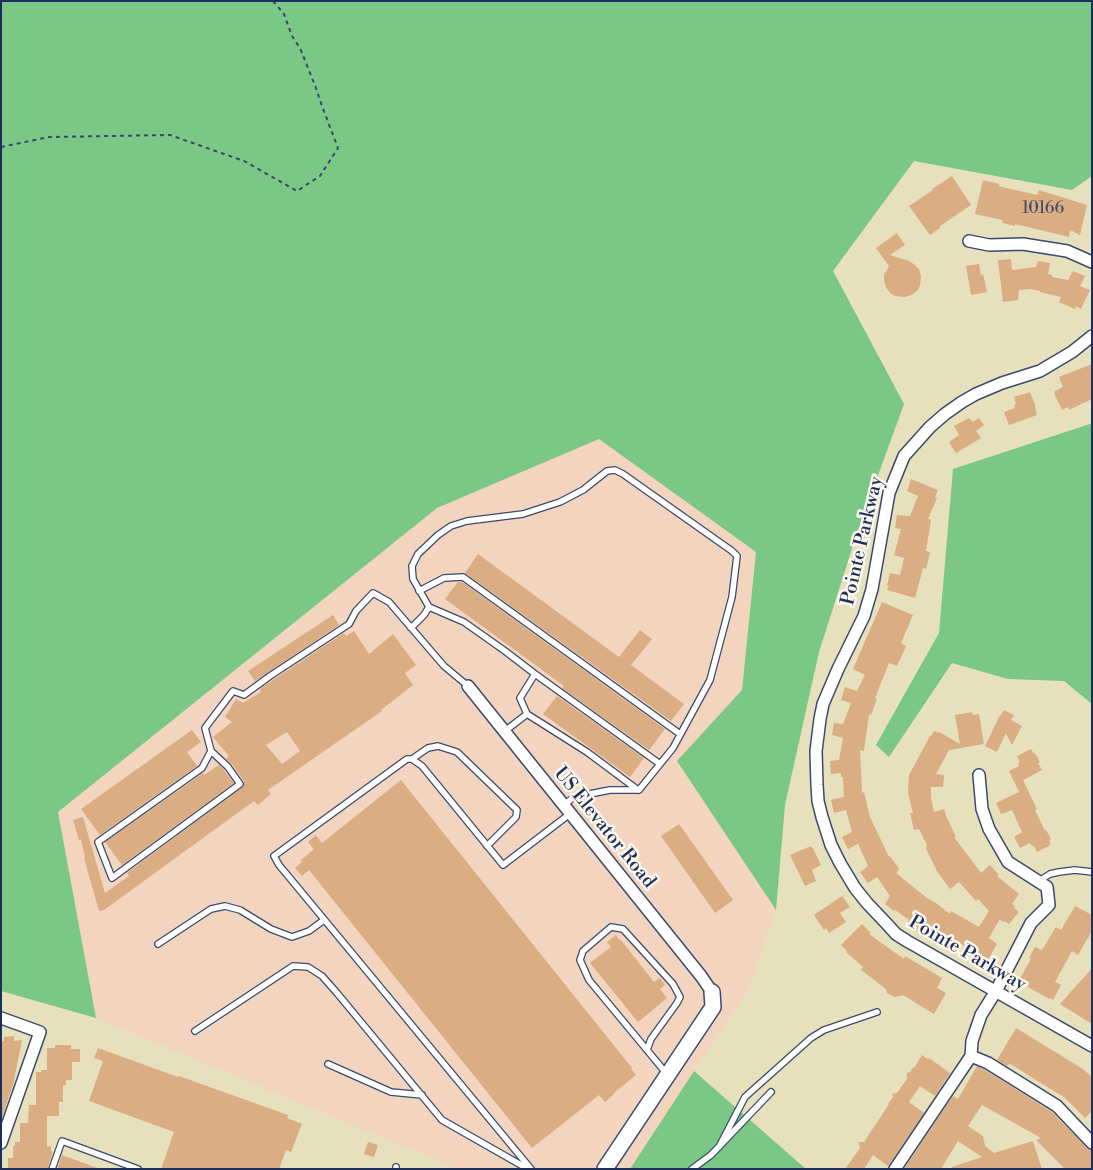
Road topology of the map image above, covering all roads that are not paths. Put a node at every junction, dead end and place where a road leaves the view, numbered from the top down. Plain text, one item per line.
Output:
1 (969, 241) dead end
2 (1092, 262) edge
3 (1092, 336) edge
4 (419, 591) junction
5 (429, 607) junction
6 (411, 628) junction
7 (535, 674) junction
8 (468, 686) joint
9 (527, 714) junction
10 (504, 731) junction
11 (680, 734) junction
12 (211, 751) junction
13 (412, 759) junction
14 (660, 764) junction
15 (979, 775) dead end
16 (639, 790) junction
17 (567, 809) junction
18 (487, 846) junction
19 (1092, 872) edge
20 (1038, 881) junction
21 (324, 920) junction
22 (158, 944) dead end
23 (996, 991) junction
24 (712, 992) joint
25 (877, 1012) dead end
26 (1, 1018) edge
27 (194, 1030) dead end
28 (1092, 1046) edge
29 (647, 1050) junction
30 (971, 1056) junction
31 (328, 1064) dead end
32 (668, 1074) junction
33 (771, 1092) dead end
34 (422, 1095) junction
35 (1, 1143) edge
36 (1092, 1143) edge
37 (720, 1147) junction
38 (52, 1169) edge
39 (138, 1169) edge
40 (529, 1169) edge
41 (605, 1169) edge
42 (692, 1169) edge
43 (895, 1169) edge

1 - 2 street
3 - 23 street, Pointe Parkway
4 - 5 lane
4 - 11 lane
4 - 11 lane
5 - 6 lane
5 - 7 lane
6 - 8 lane
6 - 12 lane
7 - 9 lane
7 - 14 lane
8 - 10 street, US Elevator Road
9 - 10 lane
9 - 16 lane
10 - 17 street, US Elevator Road
11 - 14 lane
12 - 12 lane
13 - 18 lane
13 - 18 lane
13 - 21 lane
14 - 16 lane
15 - 20 street
16 - 17 lane
17 - 18 lane
17 - 24 street, US Elevator Road
19 - 20 lane
20 - 23 street
21 - 22 lane
21 - 40 lane
23 - 28 street, Pointe Parkway
23 - 30 street
24 - 32 street
25 - 37 lane
26 - 35 street
27 - 34 lane
29 - 29 lane
29 - 32 lane
30 - 36 street
30 - 43 street
31 - 34 lane
32 - 41 street
33 - 37 lane
34 - 40 lane
37 - 42 lane
38 - 39 lane

